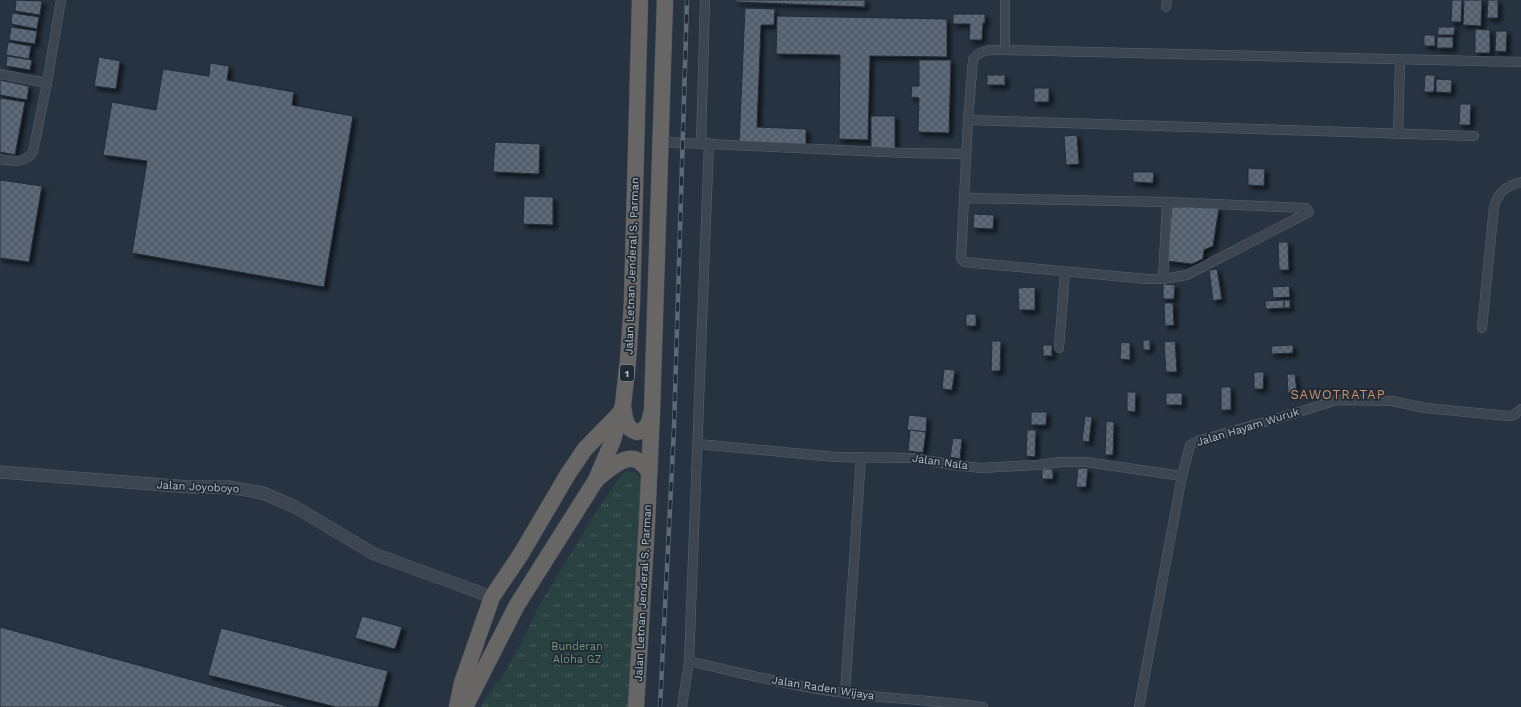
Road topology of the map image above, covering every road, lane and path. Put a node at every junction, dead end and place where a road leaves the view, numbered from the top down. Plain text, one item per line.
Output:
1 (61, 0) edge
2 (640, 0) edge
3 (665, 0) edge
4 (705, 0) edge
5 (1005, 0) edge
6 (1004, 50) junction
7 (1400, 60) junction
8 (1521, 62) edge
9 (0, 74) edge
10 (47, 83) junction
11 (968, 120) junction
12 (1398, 134) junction
13 (1474, 136) dead end
14 (661, 142) junction
15 (705, 143) junction
16 (966, 154) junction
17 (0, 159) edge
18 (1521, 182) edge
19 (964, 198) junction
20 (1167, 202) junction
21 (1065, 272) junction
22 (1163, 279) junction
23 (1482, 328) dead end
24 (1060, 348) dead end
25 (622, 408) junction
26 (1521, 409) edge
27 (652, 411) junction
28 (698, 444) junction
29 (861, 457) junction
30 (649, 471) junction
31 (0, 472) edge
32 (1182, 476) junction
33 (596, 480) junction
34 (492, 597) junction
35 (689, 661) junction
36 (845, 693) junction
37 (469, 703) edge
38 (948, 704) edge
39 (457, 707) edge
40 (636, 707) edge
41 (682, 707) edge
42 (983, 707) edge
43 (1139, 707) edge

1 - 10 street
2 - 25 highway, Jalan Letnan Jenderal S. Parman / 1
3 - 14 highway, Jalan Letnan Jenderal S. Parman
4 - 15 street
5 - 6 street
6 - 7 street
6 - 11 street
7 - 8 street
7 - 12 street
9 - 10 street
10 - 17 street
11 - 12 street
11 - 16 street
12 - 13 street
14 - 15 street
14 - 27 highway, Jalan Letnan Jenderal S. Parman
15 - 16 street
15 - 28 street
16 - 19 street
18 - 23 street
19 - 20 street
19 - 21 street
20 - 22 street
20 - 22 street
21 - 22 street
21 - 24 street
25 - 27 highway
25 - 33 highway, Jalan Letnan Jenderal S. Parman / 1
25 - 34 highway
26 - 32 street, Jalan Hayam Wuruk
27 - 30 highway, Jalan Letnan Jenderal S. Parman
28 - 29 street, Jalan Nala
28 - 35 street
29 - 32 street, Jalan Nala
29 - 36 street
30 - 33 highway
30 - 40 highway, Jalan Letnan Jenderal S. Parman
31 - 34 street, Jalan Joyoboyo
32 - 43 street, Jalan Hayam Wuruk
33 - 37 highway, Jalan Letnan Jenderal S. Parman / 1
34 - 39 highway
35 - 36 street, Jalan Raden Wijaya
35 - 41 street
36 - 38 street, Jalan Raden Wijaya
38 - 42 street, Jalan Raden Wijaya

